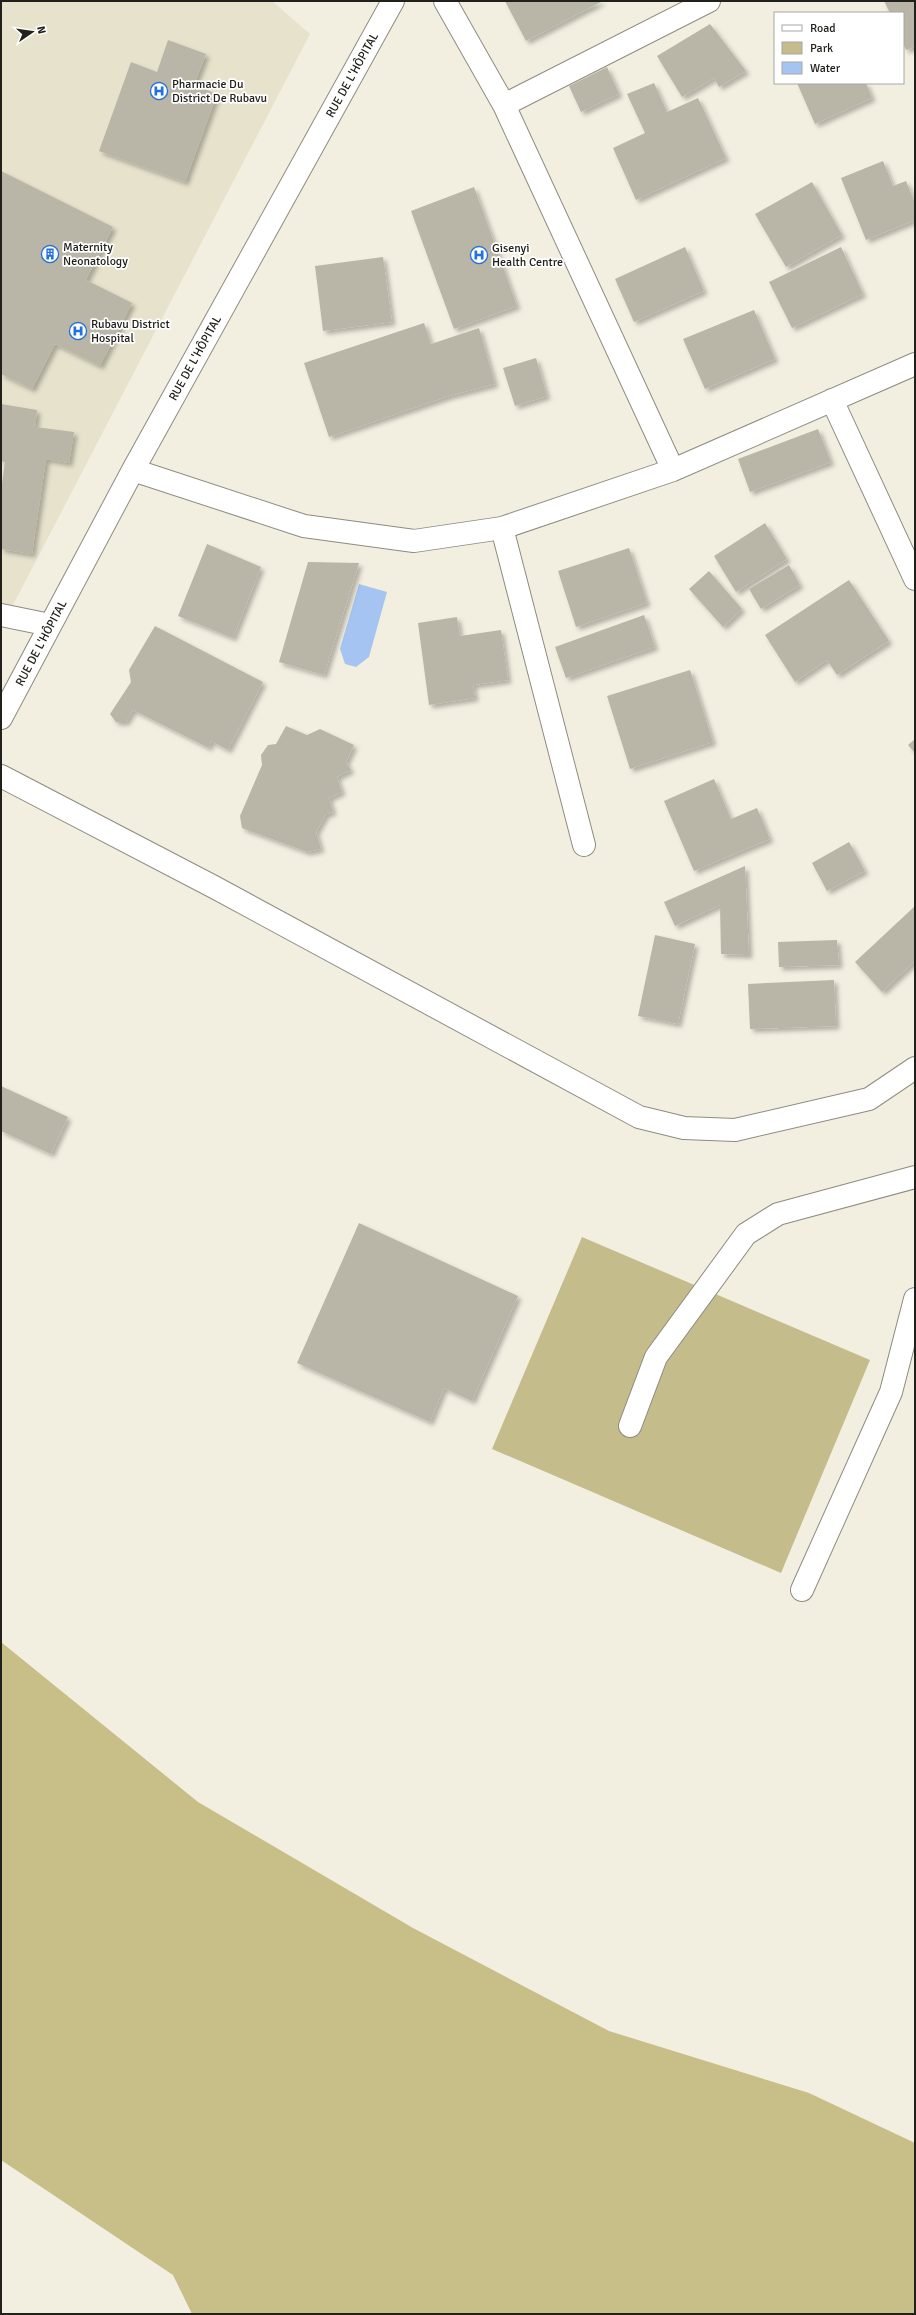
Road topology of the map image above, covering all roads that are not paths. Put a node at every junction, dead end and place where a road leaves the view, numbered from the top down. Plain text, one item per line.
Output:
1 (393, 1) edge
2 (445, 1) edge
3 (709, 1) edge
4 (504, 105) junction
5 (915, 364) edge
6 (832, 400) junction
7 (133, 470) junction
8 (673, 470) junction
9 (502, 528) junction
10 (915, 579) edge
11 (1, 615) edge
12 (50, 625) junction
13 (1, 718) edge
14 (1, 776) edge
15 (584, 846) dead end
16 (915, 1068) edge
17 (915, 1177) edge
18 (915, 1299) edge
19 (630, 1426) dead end
20 (802, 1590) dead end

1 - 7 street, RUE DE L'HÔPITAL
2 - 4 street
3 - 4 street
4 - 8 street
5 - 6 street
6 - 8 street
6 - 10 street
7 - 9 street
7 - 12 street, RUE DE L'HÔPITAL
8 - 9 street
9 - 15 street
11 - 12 street
12 - 13 street, RUE DE L'HÔPITAL
14 - 16 street
17 - 19 street
18 - 20 street

